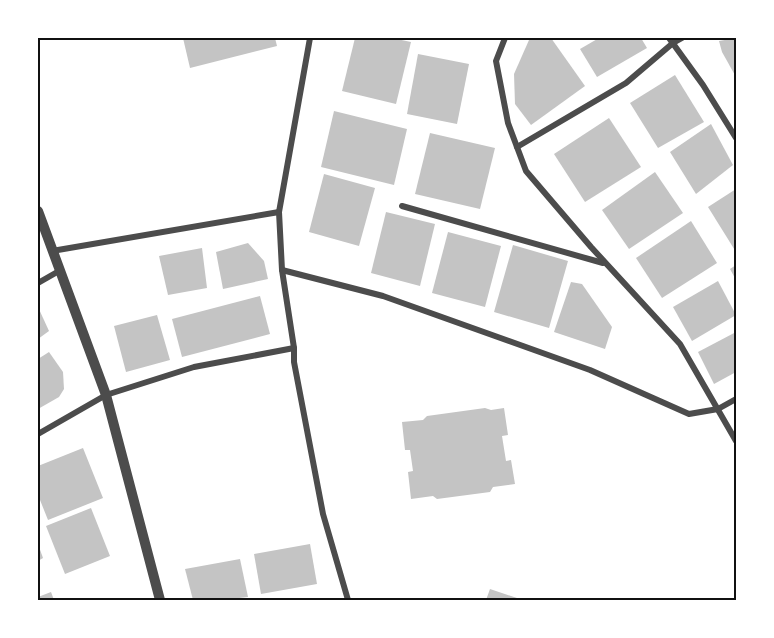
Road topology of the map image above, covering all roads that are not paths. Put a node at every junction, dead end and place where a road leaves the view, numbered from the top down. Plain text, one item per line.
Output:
1 (310, 38) edge
2 (505, 38) edge
3 (682, 38) edge
4 (671, 40) edge
5 (736, 138) edge
6 (517, 147) junction
7 (402, 206) dead end
8 (38, 211) edge
9 (279, 212) junction
10 (52, 251) junction
11 (606, 264) junction
12 (282, 270) junction
13 (59, 271) junction
14 (38, 283) edge
15 (294, 348) junction
16 (106, 395) junction
17 (736, 399) edge
18 (718, 408) junction
19 (38, 434) edge
20 (736, 441) edge
21 (159, 600) edge
22 (347, 600) edge

1 - 9 street
2 - 6 street
3 - 4 street
4 - 5 street
4 - 6 street
6 - 11 street
7 - 11 street
8 - 10 street
9 - 10 street
9 - 12 street
10 - 13 street
11 - 18 street
12 - 15 street
12 - 18 street
13 - 14 street
13 - 16 street
15 - 16 street
15 - 22 street
16 - 19 street
16 - 21 street
17 - 18 street
18 - 20 street

